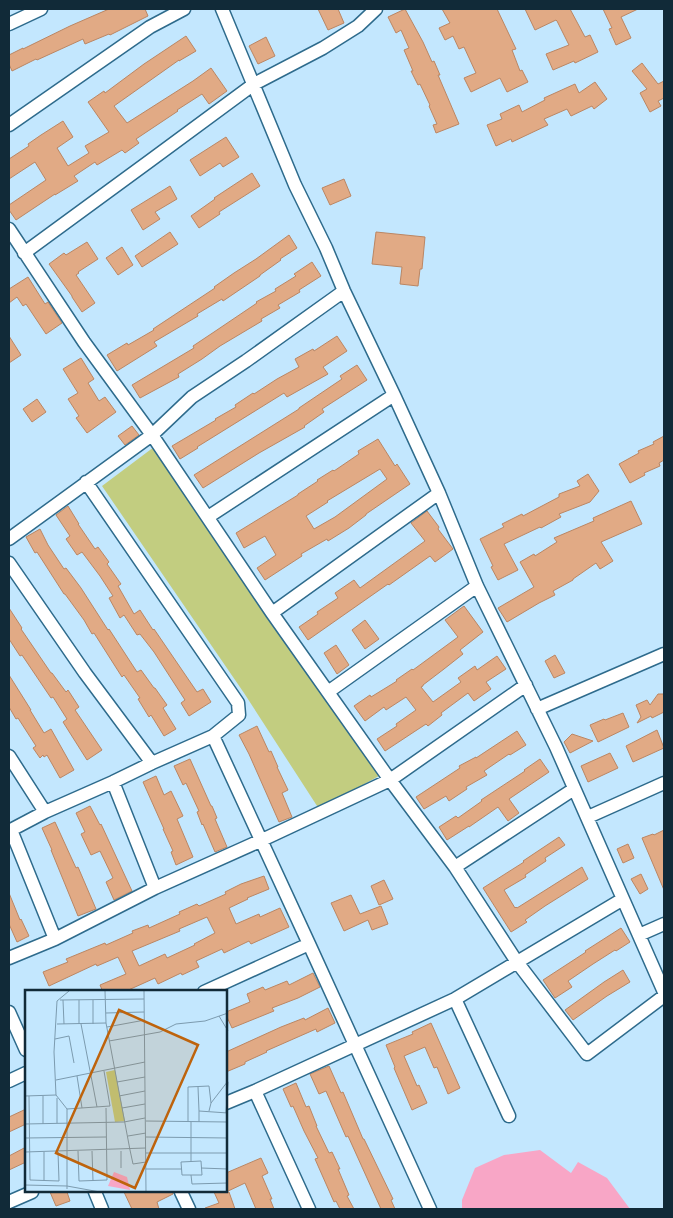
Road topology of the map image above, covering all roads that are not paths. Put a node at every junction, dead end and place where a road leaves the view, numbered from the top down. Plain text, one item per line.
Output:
1 (41, 9) edge
2 (184, 9) edge
3 (222, 9) edge
4 (376, 9) edge
5 (9, 24) edge
6 (254, 84) junction
7 (9, 126) edge
8 (9, 229) edge
9 (24, 252) junction
10 (344, 291) junction
11 (394, 395) junction
12 (152, 435) junction
13 (86, 482) junction
14 (439, 493) junction
15 (208, 517) junction
16 (9, 539) edge
17 (9, 563) edge
18 (477, 586) junction
19 (272, 613) junction
20 (664, 654) edge
21 (526, 685) junction
22 (328, 692) junction
23 (537, 709) junction
24 (213, 736) junction
25 (9, 756) edge
26 (152, 763) junction
27 (390, 780) junction
28 (113, 782) junction
29 (664, 784) edge
30 (574, 789) junction
31 (45, 812) junction
32 (588, 817) junction
33 (10, 831) edge
34 (262, 840) junction
35 (455, 867) junction
36 (155, 888) junction
37 (623, 899) junction
38 (664, 924) edge
39 (639, 935) junction
40 (56, 938) junction
41 (309, 944) junction
42 (9, 958) edge
43 (517, 962) junction
44 (208, 990) edge
45 (664, 992) edge
46 (664, 996) edge
47 (455, 999) junction
48 (9, 1012) edge
49 (356, 1045) junction
50 (25, 1048) edge
51 (25, 1073) edge
52 (9, 1081) edge
53 (255, 1091) junction
54 (228, 1102) edge
55 (509, 1116) dead end
56 (30, 1193) edge
57 (94, 1193) edge
58 (181, 1193) edge
59 (13, 1204) edge
60 (102, 1209) edge
61 (189, 1209) edge
62 (309, 1209) edge
63 (430, 1209) edge

1 - 5 street
2 - 7 street
3 - 6 street
4 - 6 street
6 - 9 street
6 - 10 street
8 - 9 street
9 - 12 street
10 - 11 street
10 - 12 street
11 - 14 street
11 - 15 street
12 - 13 street
12 - 15 street
13 - 16 street
13 - 24 street
14 - 18 street
14 - 19 street
15 - 19 street
17 - 26 street
18 - 21 street
18 - 22 street
19 - 22 street
20 - 23 street
21 - 23 street
21 - 27 street
22 - 27 street
23 - 30 street
24 - 26 street
24 - 34 street
25 - 31 street
26 - 28 street
27 - 34 street
27 - 35 street
28 - 31 street
28 - 36 street
29 - 32 street
30 - 32 street
30 - 35 street
31 - 33 street
32 - 37 street
33 - 40 street
34 - 36 street
34 - 41 street
35 - 43 street
36 - 40 street
37 - 39 street
37 - 43 street
38 - 39 street
39 - 45 street
40 - 42 street
41 - 44 street
41 - 49 street
43 - 46 street
43 - 47 street
47 - 49 street
47 - 55 street
48 - 50 street
49 - 53 street
49 - 63 street
51 - 52 street
53 - 54 street
53 - 62 street
56 - 59 street
57 - 60 street
58 - 61 street

